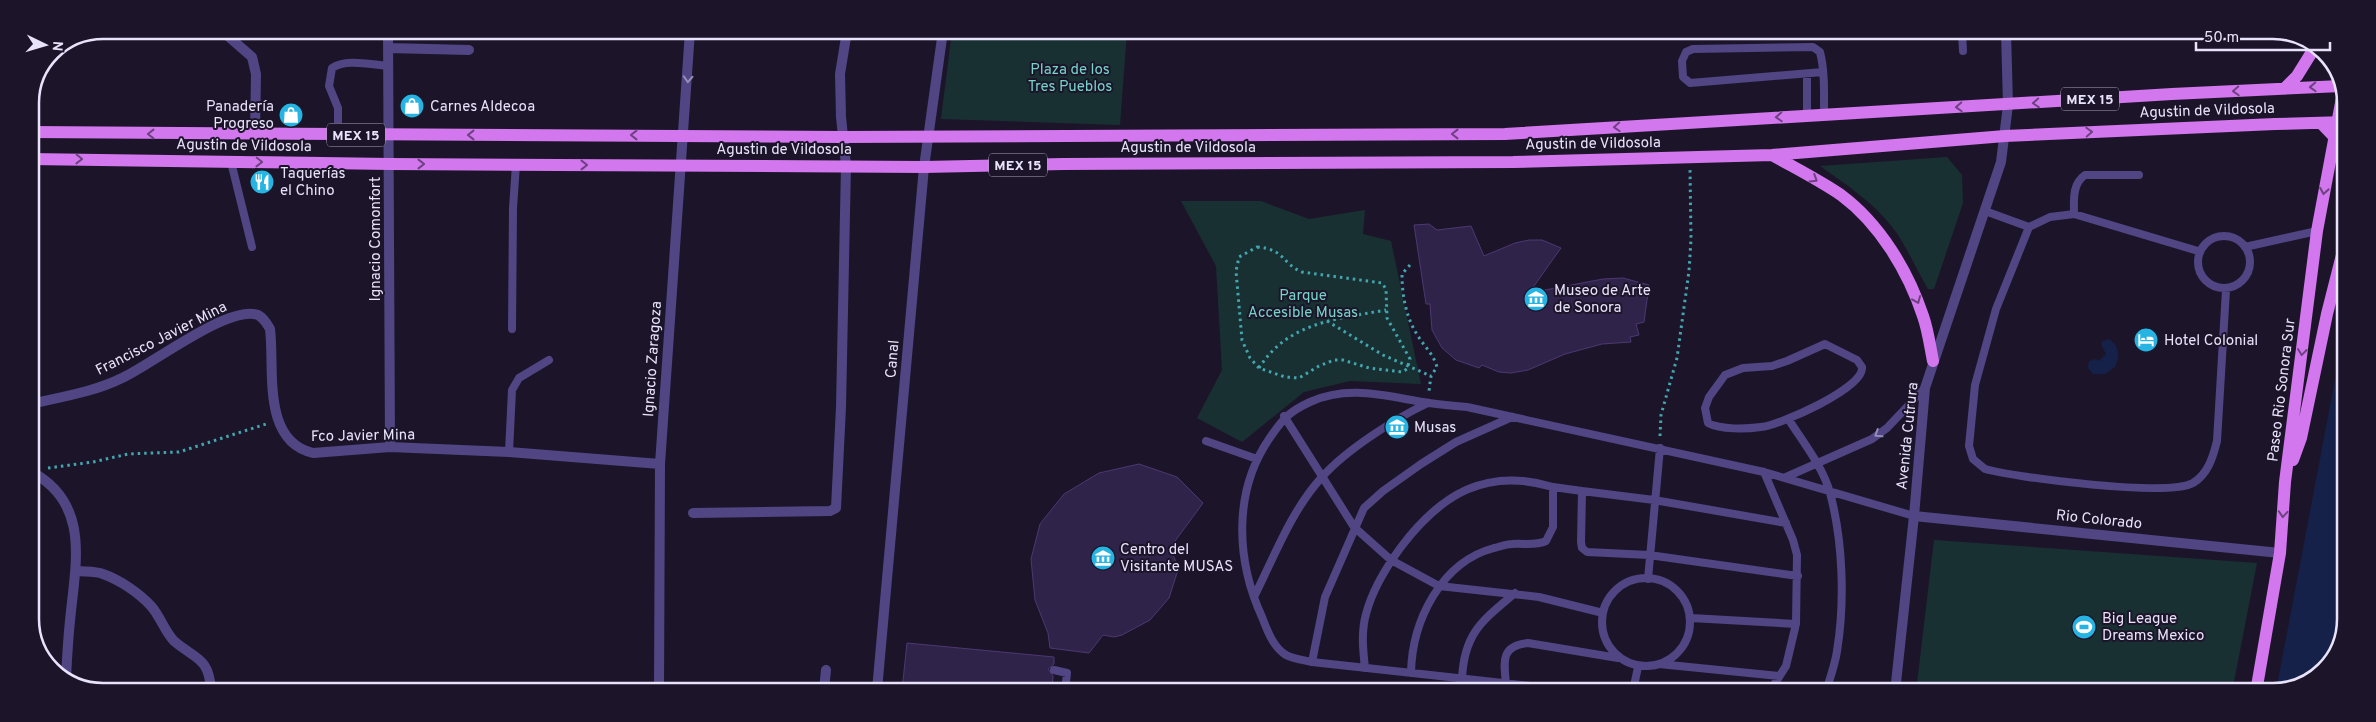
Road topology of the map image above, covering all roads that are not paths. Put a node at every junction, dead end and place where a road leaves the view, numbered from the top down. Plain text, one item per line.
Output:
1 (231, 39) edge
2 (388, 39) edge
3 (690, 39) edge
4 (846, 39) edge
5 (942, 39) edge
6 (1962, 39) edge
7 (2006, 39) edge
8 (388, 48) junction
9 (468, 50) dead end
10 (1963, 51) dead end
11 (2312, 52) edge
12 (389, 66) junction
13 (1823, 72) junction
14 (1807, 74) junction
15 (2334, 86) edge
16 (2285, 88) junction
17 (2008, 105) junction
18 (1824, 115) junction
19 (1807, 116) junction
20 (2337, 122) edge
21 (2321, 123) junction
22 (2337, 124) edge
23 (39, 132) edge
24 (255, 134) junction
25 (338, 135) junction
26 (390, 135) junction
27 (682, 135) junction
28 (2005, 136) junction
29 (843, 137) junction
30 (929, 137) junction
31 (2337, 140) edge
32 (1772, 155) junction
33 (39, 158) edge
34 (231, 162) junction
35 (390, 164) junction
36 (516, 164) junction
37 (681, 165) junction
38 (846, 165) junction
39 (924, 167) junction
40 (2140, 175) dead end
41 (1985, 211) junction
42 (2074, 214) junction
43 (2029, 227) junction
44 (2317, 231) junction
45 (2245, 246) junction
46 (252, 248) dead end
47 (2198, 251) junction
48 (2337, 278) edge
49 (2226, 290) junction
50 (512, 329) dead end
51 (549, 360) dead end
52 (1933, 361) junction
53 (1925, 388) junction
54 (39, 402) edge
55 (1428, 403) junction
56 (1284, 416) junction
57 (1512, 417) junction
58 (279, 420) joint
59 (1789, 420) junction
60 (1206, 441) dead end
61 (390, 447) junction
62 (1660, 448) junction
63 (509, 452) junction
64 (1257, 459) junction
65 (660, 464) junction
66 (1816, 464) junction
67 (1764, 472) junction
68 (39, 474) edge
69 (1322, 477) junction
70 (1786, 477) junction
71 (2285, 482) junction
72 (1553, 487) junction
73 (1582, 491) junction
74 (1830, 491) junction
75 (1654, 500) junction
76 (693, 513) dead end
77 (1914, 516) junction
78 (1786, 523) junction
79 (1354, 527) junction
80 (2280, 553) junction
81 (1648, 555) junction
82 (1391, 560) junction
83 (77, 571) junction
84 (1798, 576) junction
85 (1648, 579) junction
86 (1439, 586) junction
87 (1515, 593) junction
88 (1254, 597) junction
89 (1603, 613) junction
90 (1691, 618) junction
91 (1796, 624) junction
92 (1618, 658) junction
93 (1312, 662) junction
94 (1659, 664) junction
95 (1638, 667) junction
96 (1365, 668) junction
97 (826, 670) dead end
98 (1054, 670) dead end
99 (66, 672) edge
100 (1411, 673) junction
101 (1779, 676) junction
102 (1462, 679) junction
103 (211, 683) edge
104 (659, 683) edge
105 (825, 683) edge
106 (878, 683) edge
107 (1066, 683) edge
108 (1497, 683) edge
109 (1506, 683) edge
110 (1635, 683) edge
111 (1775, 683) edge
112 (1829, 683) edge
113 (1896, 683) edge
114 (2258, 683) edge

1 - 24 street
2 - 8 street, Ignacio Comonfort
3 -> 27 street, Ignacio Zaragoza
4 - 29 street
5 - 30 street, Canal
6 - 10 lane
7 - 17 street, Avenida Cutrura
8 - 9 street
8 - 12 street, Ignacio Comonfort
11 - 16 main road
12 - 25 lane
12 - 26 street, Ignacio Comonfort
13 - 14 lane
13 - 14 lane
13 - 18 lane
14 - 19 lane
15 -> 16 main road, Agustin de Vildosola / MEX 15
16 -> 17 main road, Agustin de Vildosola / MEX 15
17 -> 18 main road, Agustin de Vildosola / MEX 15
17 - 28 street, Avenida Cutrura
18 - 19 main road, Agustin de Vildosola / MEX 15
19 -> 30 main road, Agustin de Vildosola / MEX 15
20 - 21 main road, Agustin de Vildosola / MEX 15, bridge
28 -> 21 main road, Agustin de Vildosola / MEX 15, bridge
21 - 31 main road, bridge
22 -> 44 main road, Paseo Rio Sonora Sur
24 -> 23 main road, Agustin de Vildosola / MEX 15
24 - 25 main road, Agustin de Vildosola / MEX 15
25 - 26 main road, Agustin de Vildosola / MEX 15
27 -> 26 main road, Agustin de Vildosola / MEX 15
26 - 35 street, Ignacio Comonfort
27 - 29 main road, Agustin de Vildosola / MEX 15
27 - 37 street, Ignacio Zaragoza
28 - 32 main road, Agustin de Vildosola / MEX 15
28 - 41 street, Avenida Cutrura
29 - 30 main road, Agustin de Vildosola / MEX 15
29 - 38 street
30 - 39 street, Canal
32 - 39 main road, Agustin de Vildosola / MEX 15
32 -> 52 main road
33 -> 34 main road, Agustin de Vildosola / MEX 15
34 -> 35 main road, Agustin de Vildosola / MEX 15
34 - 46 lane
35 -> 36 main road, Agustin de Vildosola / MEX 15
35 - 61 street, Ignacio Comonfort
36 -> 37 main road, Agustin de Vildosola / MEX 15
36 - 50 lane
37 - 38 main road, Agustin de Vildosola / MEX 15
37 - 65 street, Ignacio Zaragoza
38 - 39 main road, Agustin de Vildosola / MEX 15
38 - 76 street
39 - 106 street, Canal
40 - 42 lane
41 - 43 lane
41 - 52 street, Avenida Cutrura
42 - 43 lane
42 - 47 lane
43 - 49 lane
44 - 45 lane
44 -> 71 main road, Paseo Rio Sonora Sur
45 - 47 lane
45 - 49 lane
47 - 49 lane
48 - 71 main road
51 - 63 lane
52 - 53 street, Avenida Cutrura
53 -> 66 lane
53 - 77 street, Avenida Cutrura
54 - 58 street, Francisco Javier Mina
55 - 56 lane
55 - 57 lane
55 - 69 lane
56 - 64 lane
56 - 69 lane
57 - 62 lane
57 - 79 lane
58 - 61 street, Fco Javier Mina
59 - 59 lane
59 - 66 lane
60 - 64 lane
61 - 63 street, Fco Javier Mina
62 - 67 lane
62 - 75 lane
63 - 65 street, Fco Javier Mina
64 - 88 lane
65 - 104 street, Ignacio Zaragoza
66 - 70 lane
66 - 74 lane
67 - 70 lane
67 - 78 lane
68 - 83 street
69 - 79 lane
69 - 88 lane
70 - 74 lane
71 -> 80 main road, Paseo Rio Sonora Sur
72 - 73 lane
72 - 82 lane
72 - 86 lane
73 - 75 lane
73 - 81 lane
74 - 77 lane
74 - 112 lane
75 - 78 lane
75 - 81 lane
77 - 80 street, Rio Colorado
77 - 113 street, Avenida Cutrura
78 - 84 lane
79 - 82 lane
79 - 93 lane
80 - 114 main road, Paseo Rio Sonora Sur
81 - 84 lane
81 - 85 lane
82 - 86 lane
82 - 96 lane
83 - 99 street
83 - 103 street
84 - 91 lane
85 - 89 lane
85 - 90 lane
86 - 87 lane
86 - 100 lane
87 - 89 lane
87 - 102 lane
88 - 93 lane
89 - 92 lane
90 - 91 lane
90 - 94 lane
91 - 101 lane
92 - 95 lane
92 - 109 lane
93 - 96 lane
94 - 95 lane
94 - 101 lane
95 - 110 lane
96 - 100 lane
97 - 105 street
98 - 107 lane
100 - 102 lane
101 - 111 lane
102 - 108 lane

